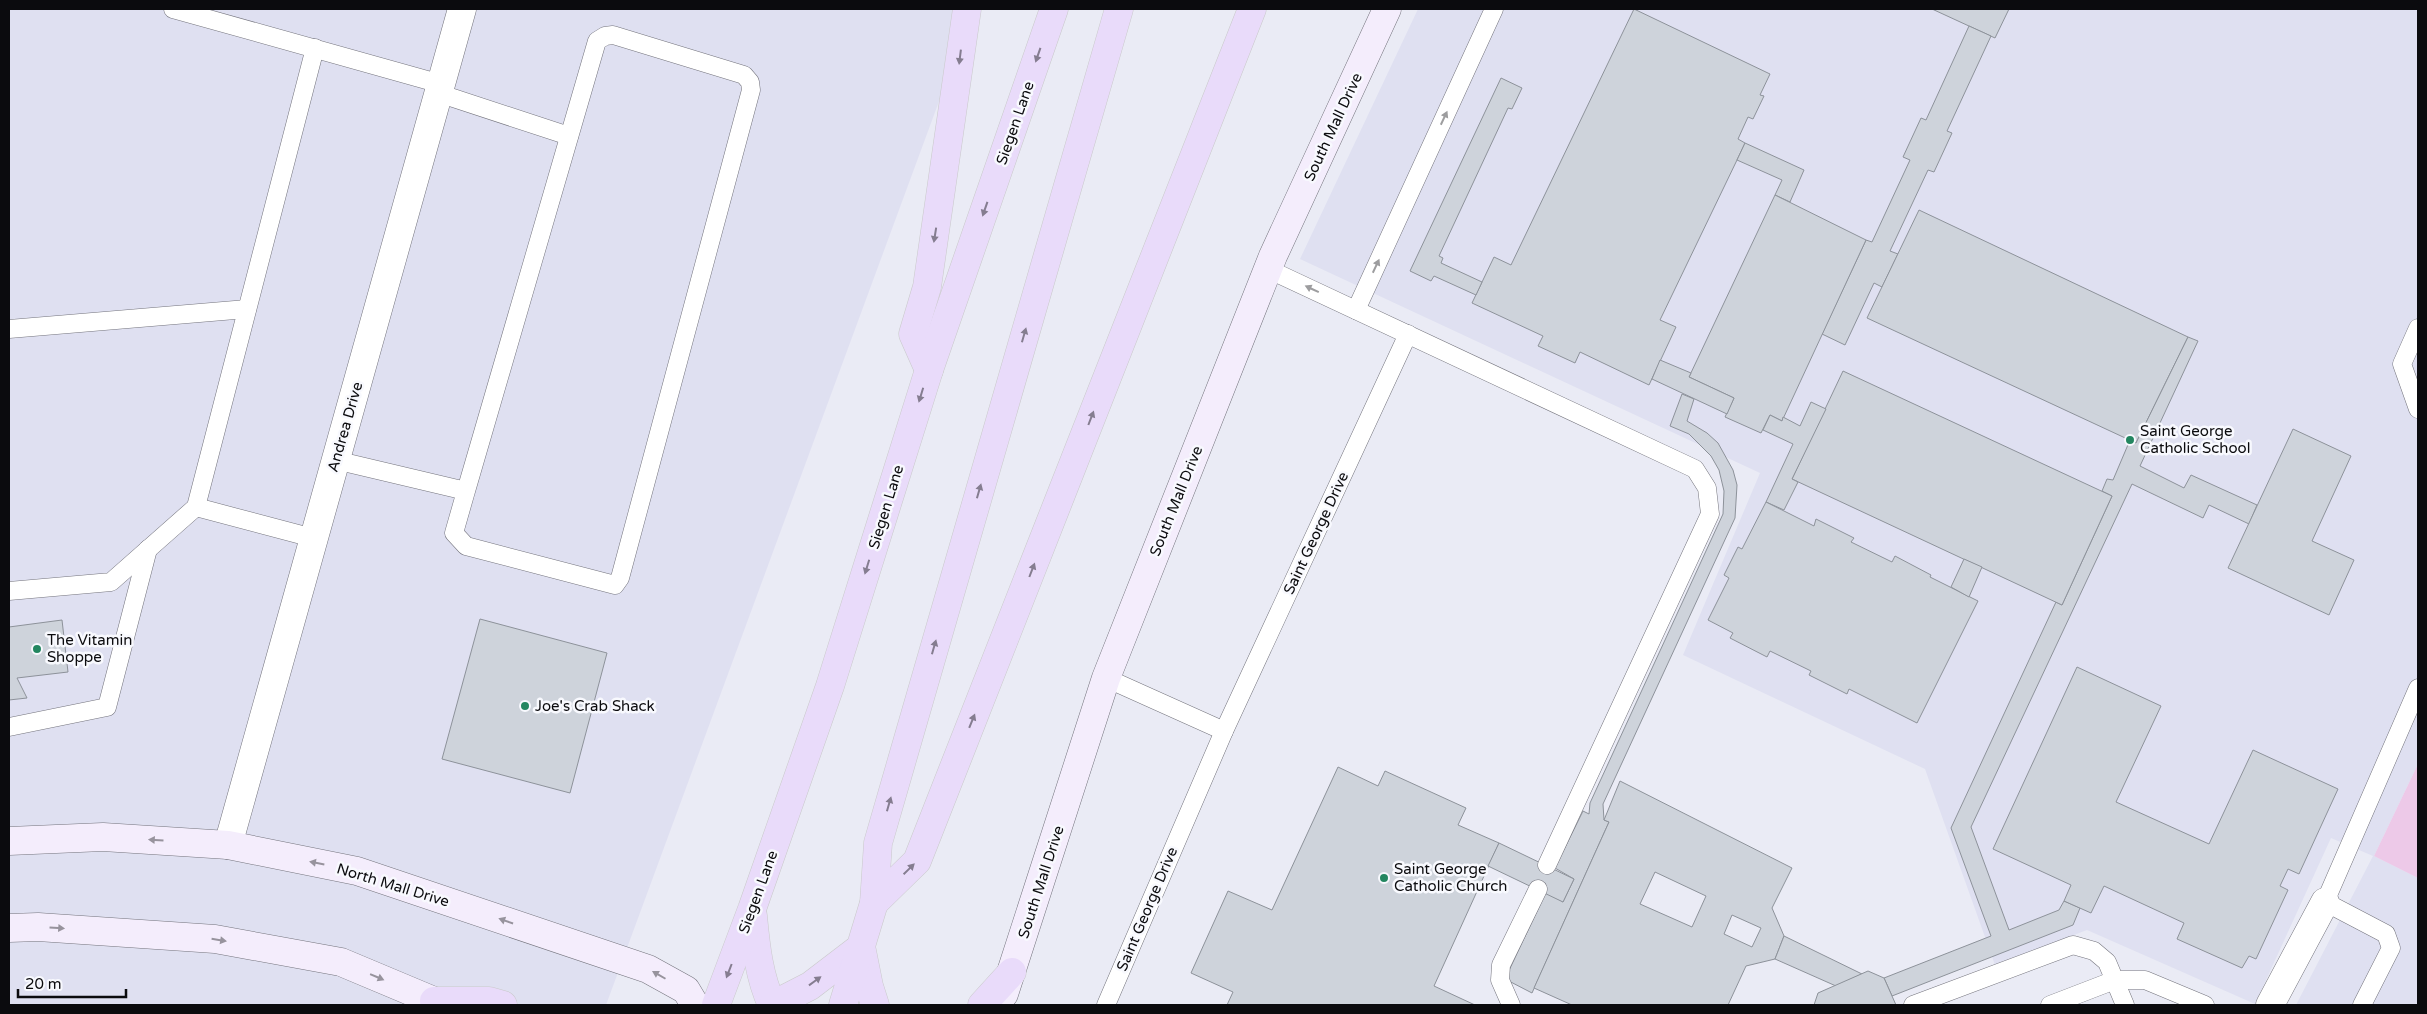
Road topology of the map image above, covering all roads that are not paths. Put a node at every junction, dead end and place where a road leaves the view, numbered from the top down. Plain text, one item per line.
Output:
1 (173, 9) edge
2 (462, 9) edge
3 (966, 9) edge
4 (1054, 9) edge
5 (1119, 9) edge
6 (1252, 9) edge
7 (1387, 9) edge
8 (1494, 9) edge
9 (315, 48) junction
10 (440, 89) junction
11 (569, 136) junction
12 (1268, 269) junction
13 (247, 309) junction
14 (1356, 310) junction
15 (2418, 328) edge
16 (9, 329) edge
17 (1408, 334) junction
18 (929, 370) junction
19 (2418, 409) edge
20 (335, 460) junction
21 (466, 491) junction
22 (196, 507) junction
23 (313, 538) junction
24 (148, 549) junction
25 (9, 590) edge
26 (1106, 678) junction
27 (2418, 688) edge
28 (9, 727) edge
29 (1224, 731) junction
30 (9, 841) edge
31 (228, 845) junction
32 (1547, 865) dead end
33 (1538, 889) dead end
34 (2325, 902) junction
35 (874, 903) junction
36 (752, 910) junction
37 (9, 928) edge
38 (861, 947) junction
39 (1012, 972) junction
40 (2115, 980) junction
41 (436, 1003) edge
42 (503, 1005) edge
43 (695, 1005) edge
44 (716, 1005) edge
45 (772, 1005) edge
46 (843, 1005) edge
47 (875, 1005) edge
48 (982, 1005) edge
49 (999, 1005) edge
50 (1106, 1005) edge
51 (1511, 1005) edge
52 (1913, 1005) edge
53 (2050, 1005) edge
54 (2125, 1005) edge
55 (2206, 1005) edge
56 (2270, 1005) edge
57 (2362, 1005) edge

1 - 9 lane
2 - 10 street, Andrea Drive
3 -> 18 main road
4 -> 18 main road, Siegen Lane
35 -> 5 main road
35 -> 6 main road
7 - 12 street, South Mall Drive
14 -> 8 lane
9 - 10 lane
9 - 13 lane
10 - 11 lane
10 - 20 street, Andrea Drive
11 - 21 lane
11 - 21 lane
14 -> 12 lane
12 - 26 street, South Mall Drive
13 - 16 lane
13 - 22 lane
14 - 17 lane
15 - 19 lane
17 - 29 lane, Saint George Drive
17 - 32 lane
18 -> 36 main road, Siegen Lane
20 - 21 lane
20 - 23 street, Andrea Drive
22 - 23 lane
22 - 24 lane
23 - 31 street, Andrea Drive
24 - 25 lane
24 - 28 lane
26 - 29 lane
26 - 39 street, South Mall Drive
27 - 34 lane
29 - 50 lane, Saint George Drive
31 -> 30 street, North Mall Drive
43 -> 31 street, North Mall Drive
33 - 51 lane
34 - 56 street
34 - 57 lane
35 - 38 main road
36 -> 44 main road, Siegen Lane
36 - 45 main road
37 -> 41 street
45 -> 38 main road
38 - 46 main road
38 - 47 main road
39 - 48 main road
39 - 49 street, South Mall Drive
40 - 52 lane
40 - 53 lane
40 - 54 lane
40 - 55 lane
41 - 42 main road

